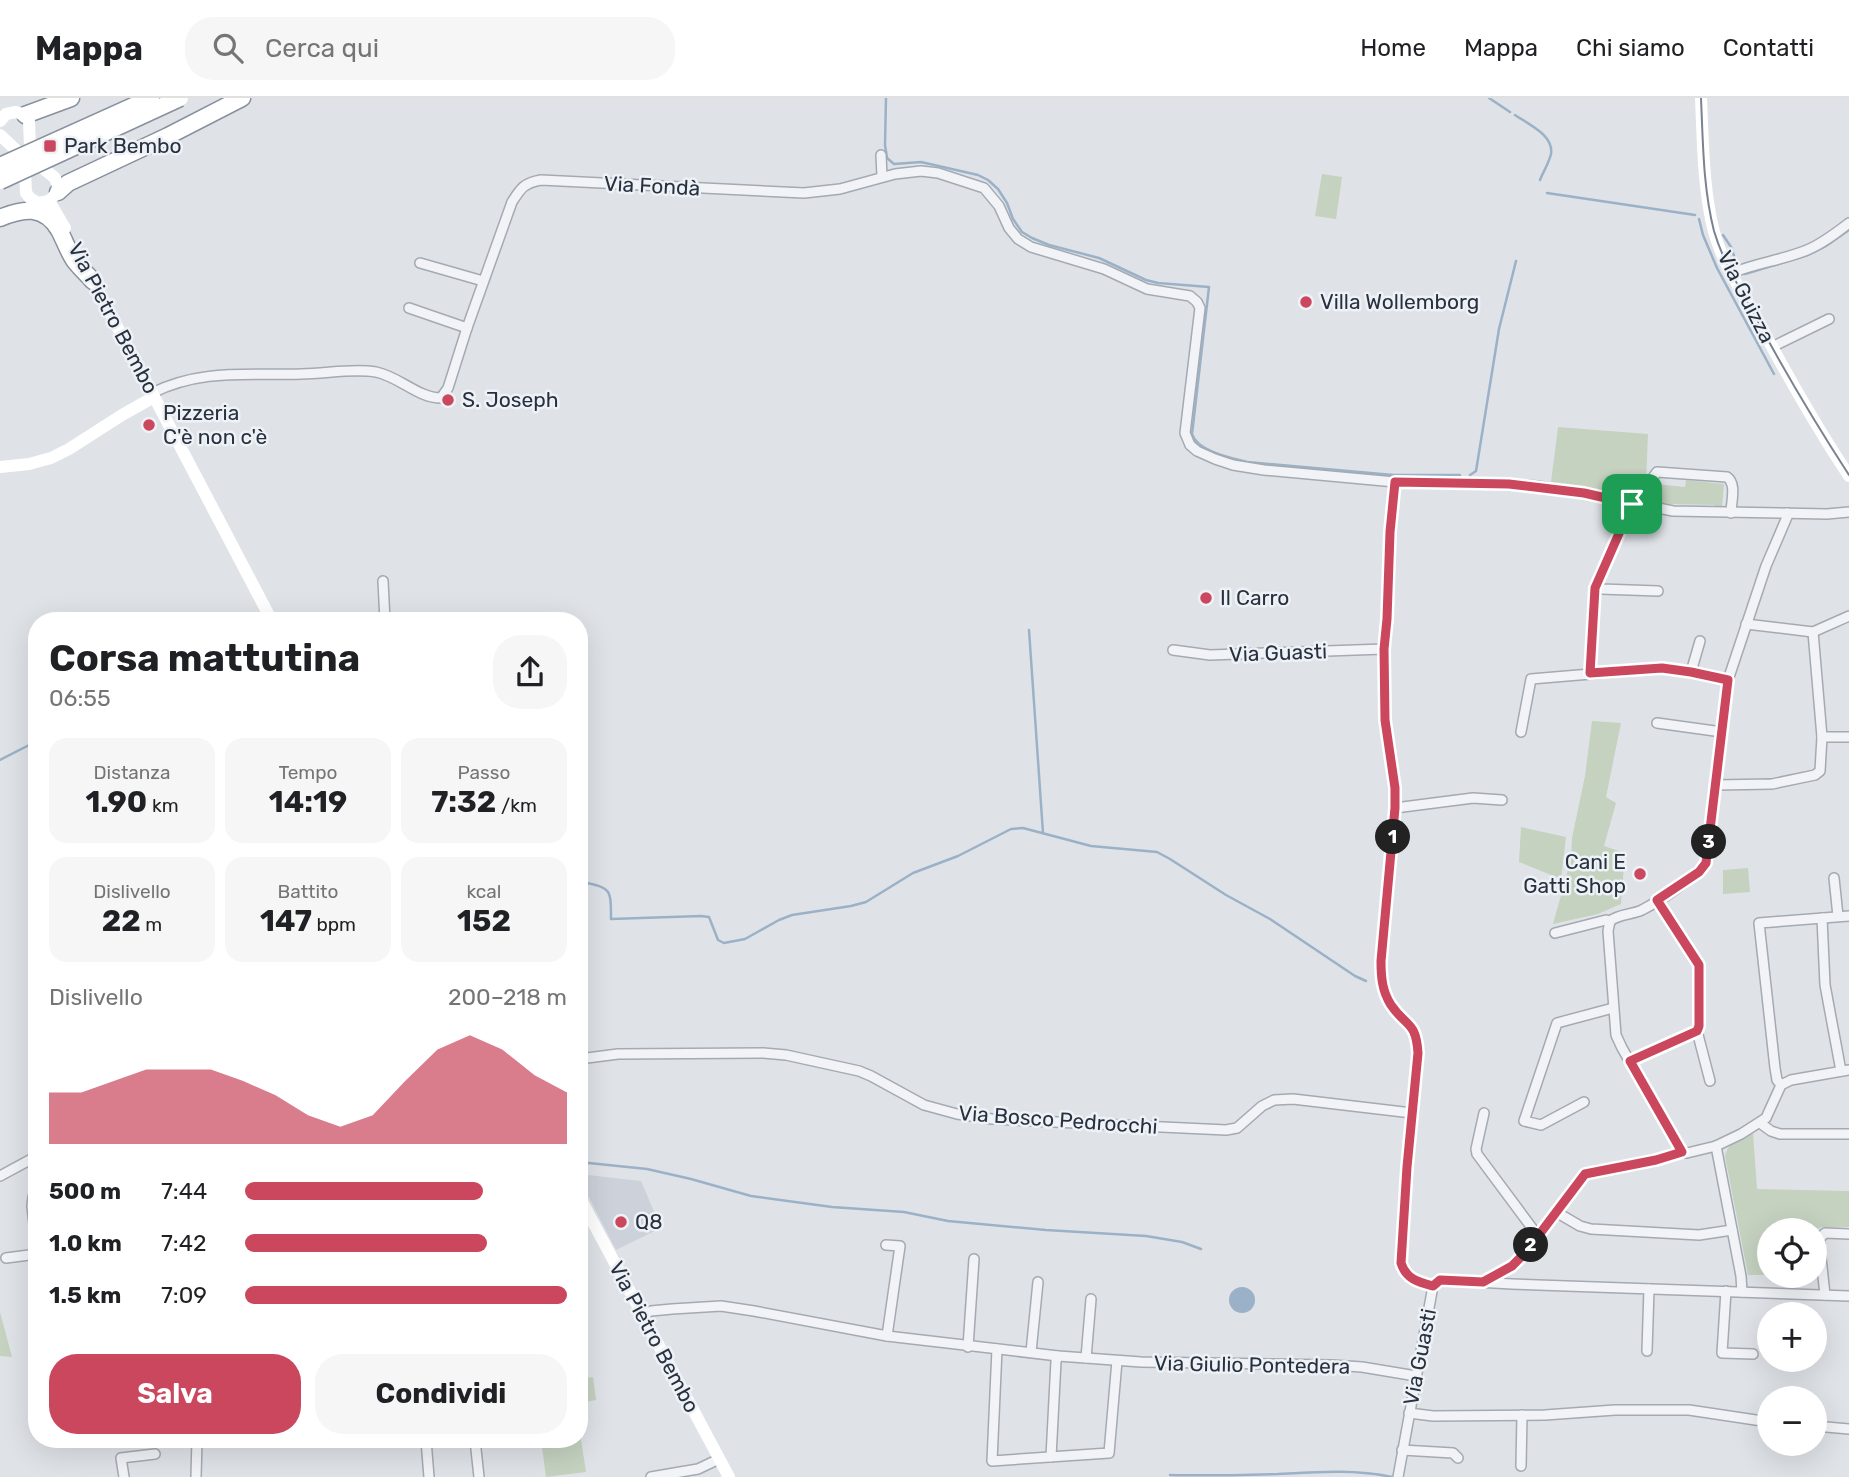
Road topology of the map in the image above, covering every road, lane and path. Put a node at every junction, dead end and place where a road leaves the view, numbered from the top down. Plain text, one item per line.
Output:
1 (71, 98) edge
2 (151, 98) edge
3 (180, 98) edge
4 (243, 98) edge
5 (1703, 98) edge
6 (2, 113) edge
7 (25, 115) junction
8 (0, 135) edge
9 (880, 155) dead end
10 (0, 166) edge
11 (882, 176) junction
12 (0, 181) edge
13 (46, 198) junction
14 (6, 215) edge
15 (1849, 223) edge
16 (420, 263) dead end
17 (1734, 272) junction
18 (93, 281) junction
19 (483, 281) junction
20 (408, 308) dead end
21 (1829, 319) dead end
22 (467, 328) junction
23 (1774, 346) junction
24 (153, 395) junction
25 (0, 467) edge
26 (1849, 467) edge
27 (1654, 476) dead end
28 (1849, 476) edge
29 (1395, 482) junction
30 (1632, 504) junction
31 (1849, 512) edge
32 (1731, 513) junction
33 (1787, 513) junction
34 (383, 581) dead end
35 (1595, 588) junction
36 (1658, 591) dead end
37 (267, 612) edge
38 (385, 612) edge
39 (1849, 616) edge
40 (1746, 624) junction
41 (1814, 632) junction
42 (1700, 640) dead end
43 (1384, 649) junction
44 (1172, 650) dead end
45 (1691, 672) junction
46 (1590, 673) junction
47 (1728, 680) junction
48 (1657, 723) dead end
49 (1521, 732) dead end
50 (1722, 732) junction
51 (1822, 737) junction
52 (1849, 737) edge
53 (1716, 785) junction
54 (1502, 800) dead end
55 (1395, 808) junction
56 (1834, 878) dead end
57 (1657, 900) junction
58 (1838, 916) junction
59 (1849, 916) edge
60 (1822, 918) junction
61 (1609, 921) junction
62 (1555, 933) dead end
63 (1614, 1008) junction
64 (1697, 1031) junction
65 (588, 1058) edge
66 (1630, 1061) junction
67 (1845, 1070) edge
68 (1710, 1081) dead end
69 (1781, 1085) junction
70 (1584, 1102) dead end
71 (1770, 1112) junction
72 (1412, 1113) junction
73 (1484, 1113) dead end
74 (1760, 1123) junction
75 (1776, 1133) junction
76 (1849, 1134) edge
77 (1716, 1146) junction
78 (1682, 1152) junction
79 (28, 1161) edge
80 (0, 1175) edge
81 (1556, 1212) junction
82 (588, 1213) edge
83 (1732, 1230) junction
84 (1849, 1234) edge
85 (1538, 1236) junction
86 (886, 1245) dead end
87 (28, 1254) edge
88 (6, 1258) dead end
89 (974, 1259) dead end
90 (1038, 1282) dead end
91 (1483, 1282) junction
92 (1433, 1286) junction
93 (1650, 1289) junction
94 (1727, 1291) junction
95 (1742, 1292) junction
96 (1825, 1295) junction
97 (1849, 1296) edge
98 (1091, 1299) dead end
99 (642, 1315) junction
100 (887, 1336) junction
101 (968, 1347) junction
102 (997, 1349) junction
103 (1647, 1351) dead end
104 (1031, 1352) junction
105 (1753, 1354) dead end
106 (1058, 1356) junction
107 (1086, 1358) junction
108 (1117, 1361) junction
109 (1416, 1376) junction
110 (1409, 1413) junction
111 (1522, 1415) junction
112 (1757, 1420) edge
113 (1827, 1427) edge
114 (1849, 1429) edge
115 (197, 1448) edge
116 (427, 1448) edge
117 (475, 1448) edge
118 (1402, 1450) junction
119 (155, 1454) dead end
120 (1051, 1457) junction
121 (1458, 1458) dead end
122 (719, 1459) junction
123 (1521, 1466) dead end
124 (124, 1477) edge
125 (196, 1477) edge
126 (429, 1477) edge
127 (479, 1477) edge
128 (650, 1477) edge
129 (729, 1477) edge
130 (1398, 1477) edge

1 - 7 highway
2 - 10 highway, bridge
3 - 12 highway, bridge
4 - 13 highway
5 - 17 main road, Via Guizza
6 - 7 main road
7 - 13 main road, Via Pietro Bembo
8 - 13 main road, Via Pietro Bembo
9 - 11 street
11 - 19 street, Via Fondà
11 - 29 street
13 - 14 highway
13 - 18 main road, Via Pietro Bembo
14 - 18 highway
15 - 17 street
16 - 19 street
17 - 23 main road, Via Guizza
18 - 24 main road, Via Pietro Bembo
19 - 22 street, Via Fondà
20 - 22 street
21 - 23 street
22 - 24 street, Via Fondà
23 - 26 main road, Via Guizza
23 - 28 main road, Via Guizza
24 - 25 main road
24 - 37 main road, Via Pietro Bembo
27 - 32 street
29 - 30 street
29 - 43 street, Via Guasti
30 - 32 street
30 - 35 street
31 - 33 street
32 - 33 street
33 - 40 street
34 - 38 street
35 - 36 street
35 - 46 street
39 - 41 street
40 - 41 street
40 - 47 street
41 - 51 street
42 - 45 street
43 - 44 street, Via Guasti
43 - 55 street, Via Guasti
45 - 46 street
45 - 47 street
46 - 49 street
47 - 50 street
48 - 50 street
50 - 53 street
51 - 52 street
51 - 53 street
53 - 57 street
54 - 55 street
55 - 72 street, Via Guasti
56 - 58 street
57 - 61 street
57 - 64 street
58 - 59 street
58 - 60 street
60 - 67 street
60 - 69 street
61 - 62 street
61 - 63 street
63 - 66 street
63 - 70 street
64 - 66 street
64 - 68 street
65 - 72 street, Via Bosco Pedrocchi
66 - 78 street
67 - 69 street
69 - 71 street
71 - 74 street
71 - 75 street
72 - 92 street, Via Guasti
73 - 85 street
74 - 75 street
74 - 77 street
75 - 76 street
77 - 78 street
77 - 83 street
78 - 81 street
79 - 80 street
81 - 83 street
81 - 85 street
82 - 99 main road, Via Pietro Bembo
83 - 95 street
84 - 96 street
85 - 91 street
86 - 100 street
87 - 88 street
89 - 101 street
90 - 104 street
91 - 92 street
91 - 93 street
92 - 109 street, Via Guasti
93 - 94 street
93 - 103 street
94 - 95 street
94 - 105 street
95 - 96 street
96 - 97 street
98 - 107 street
99 - 100 street, Via Giulio Pontedera
99 - 122 main road, Via Pietro Bembo
100 - 101 street, Via Giulio Pontedera
101 - 102 street, Via Giulio Pontedera
102 - 104 street, Via Giulio Pontedera
102 - 120 street
104 - 106 street, Via Giulio Pontedera
106 - 107 street, Via Giulio Pontedera
106 - 120 street
107 - 108 street, Via Giulio Pontedera
108 - 109 street, Via Giulio Pontedera
108 - 120 street
109 - 110 street, Via Guasti
110 - 111 street
110 - 118 street, Via Guasti
111 - 112 street
111 - 123 street
113 - 114 street
115 - 125 street
116 - 126 street
117 - 127 street
118 - 121 street
118 - 130 street, Via Guasti
119 - 124 street
122 - 128 street
122 - 129 main road, Via Pietro Bembo

